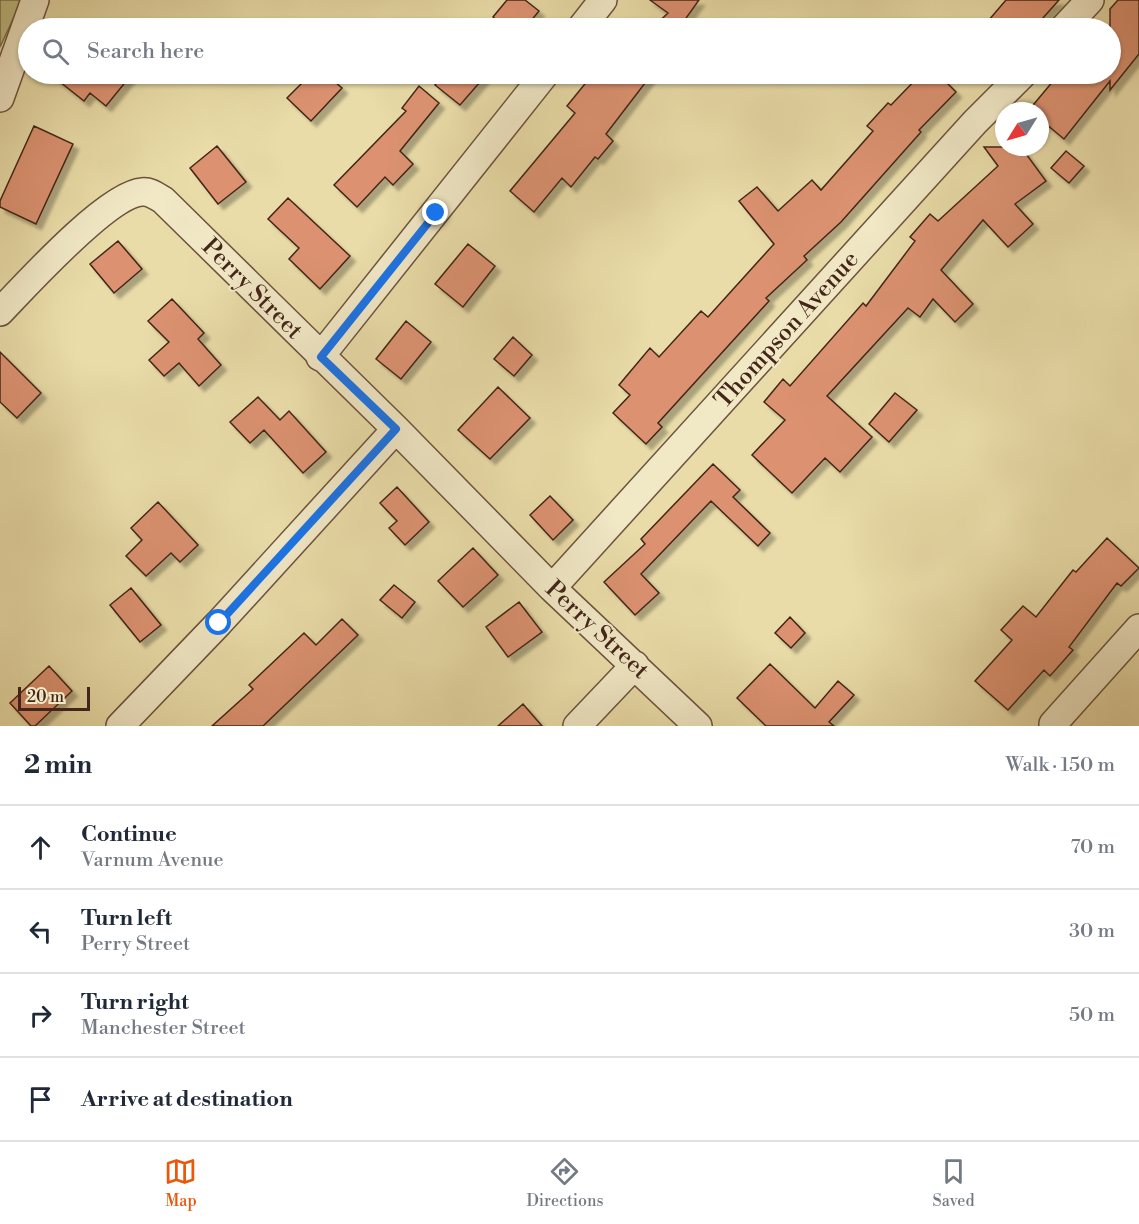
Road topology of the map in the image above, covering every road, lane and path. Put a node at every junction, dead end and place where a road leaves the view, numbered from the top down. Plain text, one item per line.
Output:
1 (35, 0) edge
2 (603, 0) edge
3 (1090, 0) edge
4 (29, 18) edge
5 (589, 18) edge
6 (1073, 18) edge
7 (18, 48) edge
8 (538, 84) edge
9 (1013, 84) edge
10 (0, 98) edge
11 (0, 312) edge
12 (321, 357) junction
13 (396, 429) junction
14 (552, 588) junction
15 (1139, 628) edge
16 (635, 665) junction
17 (1053, 724) dead end
18 (120, 726) edge
19 (577, 726) edge
20 (698, 726) edge

1 - 4 street
2 - 5 street
3 - 6 street
7 - 10 street
8 - 12 street
9 - 14 street, Thompson Avenue
11 - 12 street, Perry Street
12 - 13 street, Perry Street
13 - 14 street, Perry Street
13 - 18 street
14 - 16 street, Perry Street
15 - 17 street
16 - 19 street
16 - 20 street, Perry Street

